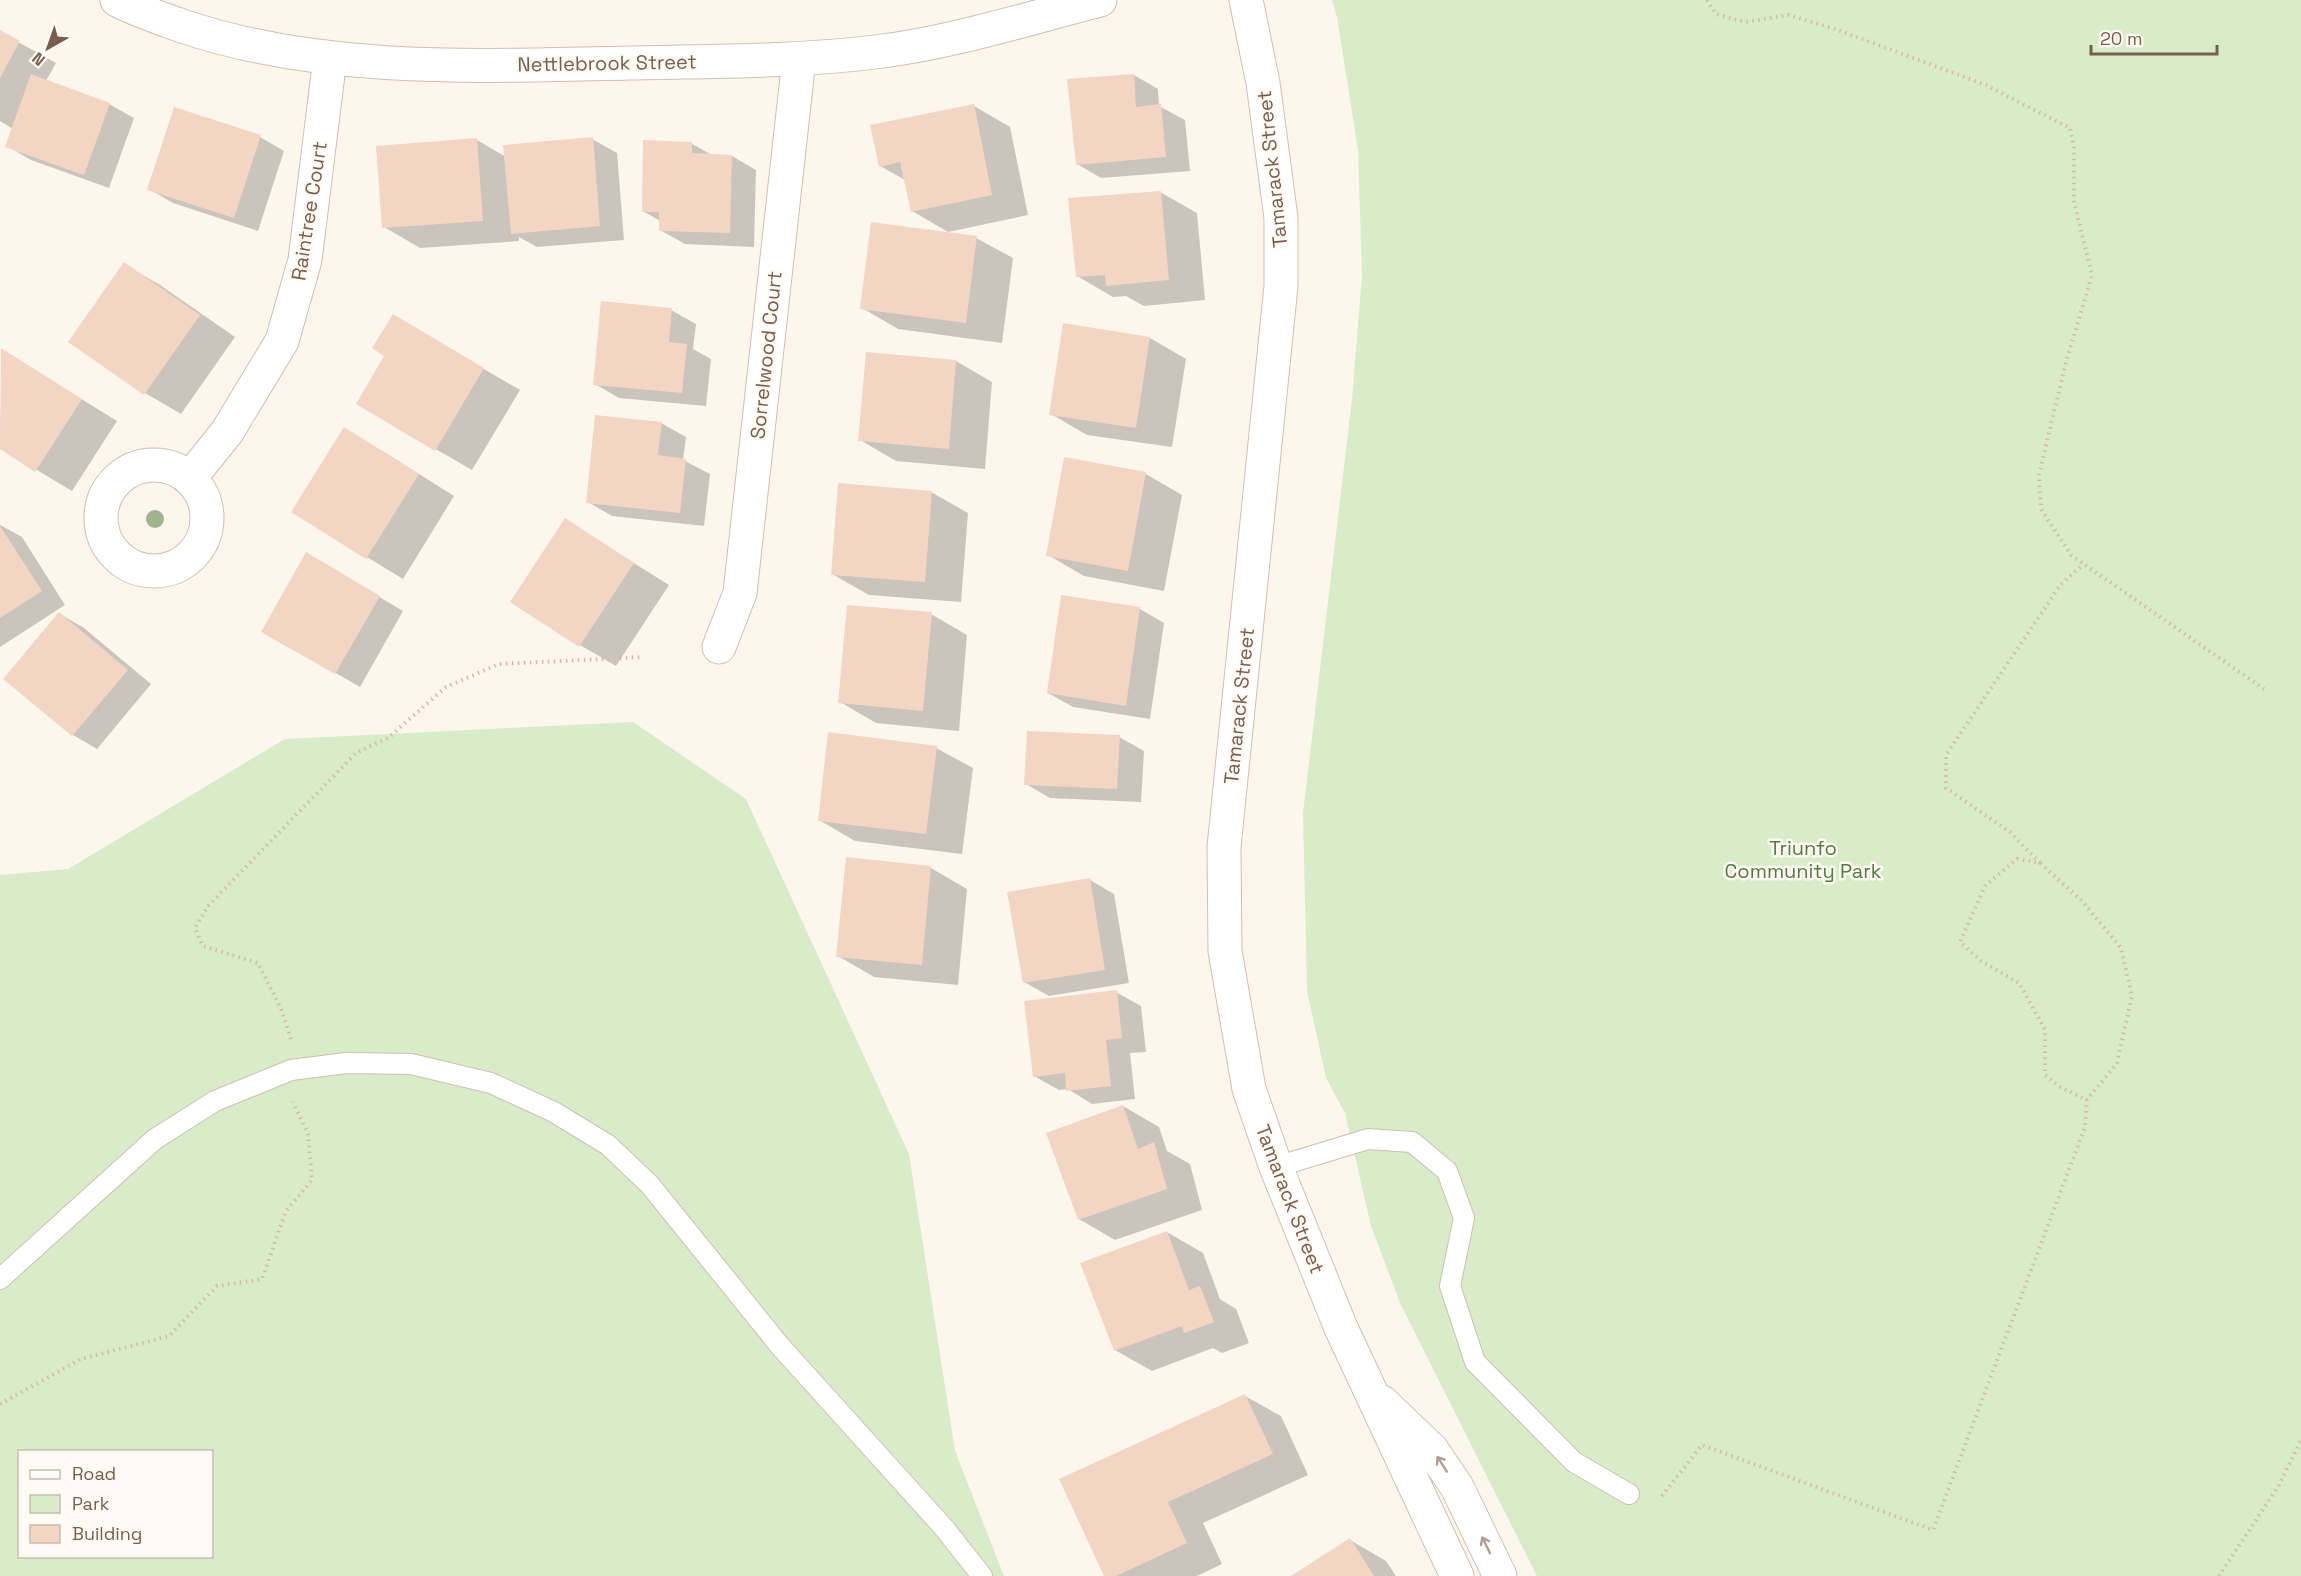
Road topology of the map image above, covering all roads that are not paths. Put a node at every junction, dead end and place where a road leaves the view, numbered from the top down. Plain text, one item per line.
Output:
1 (117, 0) edge
2 (1100, 0) edge
3 (1246, 0) edge
4 (330, 58) junction
5 (799, 59) junction
6 (190, 478) dead end
7 (719, 647) dead end
8 (1276, 1167) junction
9 (0, 1279) edge
10 (1370, 1390) junction
11 (1629, 1494) dead end
12 (982, 1576) edge
13 (1457, 1576) edge
14 (1500, 1576) edge

1 - 4 street, Nettlebrook Street
2 - 5 street, Nettlebrook Street
3 - 8 street, Tamarack Street
4 - 5 street, Nettlebrook Street
4 - 6 street, Raintree Court
5 - 7 street, Sorrelwood Court
8 - 10 street, Tamarack Street
8 - 11 lane
9 - 12 lane
10 - 13 street, Tamarack Street
14 -> 10 street, Tamarack Street

